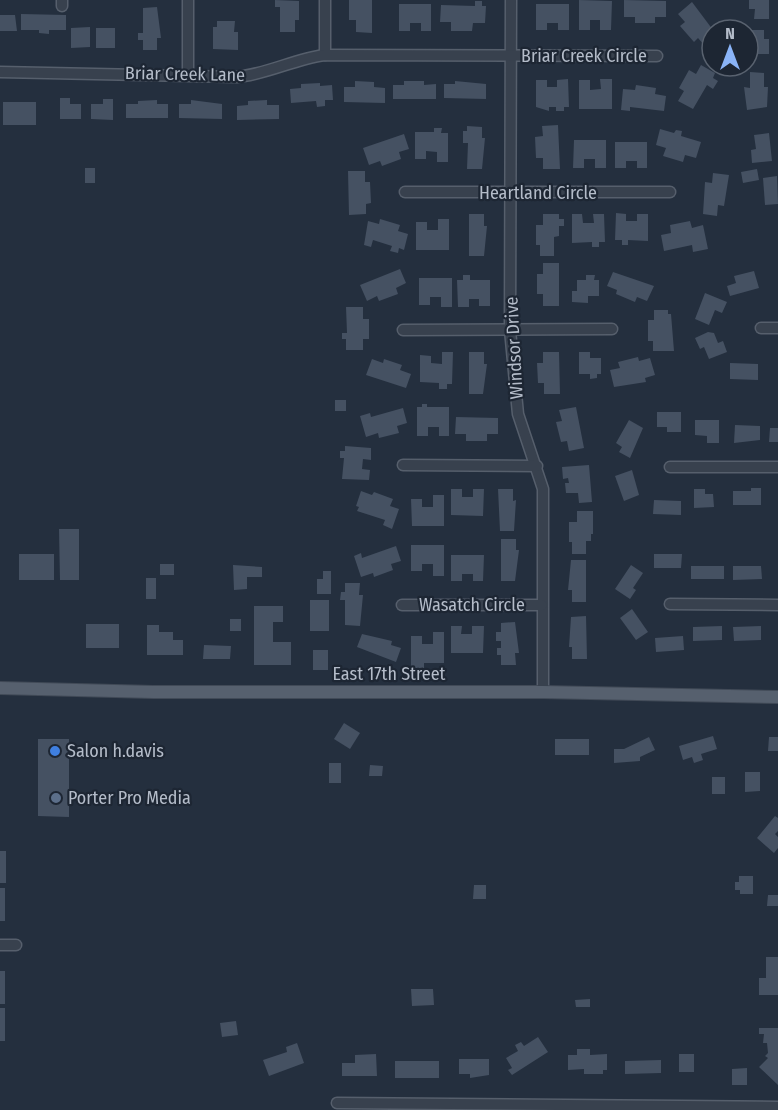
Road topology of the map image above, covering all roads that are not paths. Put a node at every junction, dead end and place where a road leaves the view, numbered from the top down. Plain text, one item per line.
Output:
1 (188, 0) edge
2 (325, 0) edge
3 (511, 0) edge
4 (325, 55) junction
5 (511, 56) junction
6 (657, 56) dead end
7 (0, 72) edge
8 (188, 74) junction
9 (405, 192) dead end
10 (670, 192) dead end
11 (512, 193) junction
12 (761, 328) dead end
13 (778, 328) edge
14 (612, 329) dead end
15 (403, 330) dead end
16 (510, 330) junction
17 (404, 465) dead end
18 (537, 466) junction
19 (670, 466) dead end
20 (778, 467) edge
21 (670, 604) dead end
22 (402, 605) dead end
23 (542, 605) junction
24 (778, 605) edge
25 (0, 688) edge
26 (543, 692) junction
27 (778, 698) edge
28 (0, 945) edge
29 (16, 945) dead end
30 (337, 1103) dead end
31 (778, 1107) edge

1 - 8 street
2 - 4 street
3 - 5 street, Windsor Drive
4 - 5 street, Briar Creek Lane
4 - 8 street, Briar Creek Lane
5 - 6 street, Briar Creek Circle
5 - 11 street, Windsor Drive
7 - 8 street, Briar Creek Lane
9 - 11 street, Heartland Circle
10 - 11 street, Heartland Circle
11 - 16 street, Windsor Drive
12 - 13 street
14 - 16 street
15 - 16 street
16 - 18 street, Windsor Drive
17 - 18 street
18 - 23 street, Windsor Drive
19 - 20 street
21 - 24 street
22 - 23 street, Wasatch Circle
23 - 26 street, Windsor Drive
25 - 26 main road, East 17th Street
26 - 27 main road, East 17th Street
28 - 29 street
30 - 31 street

